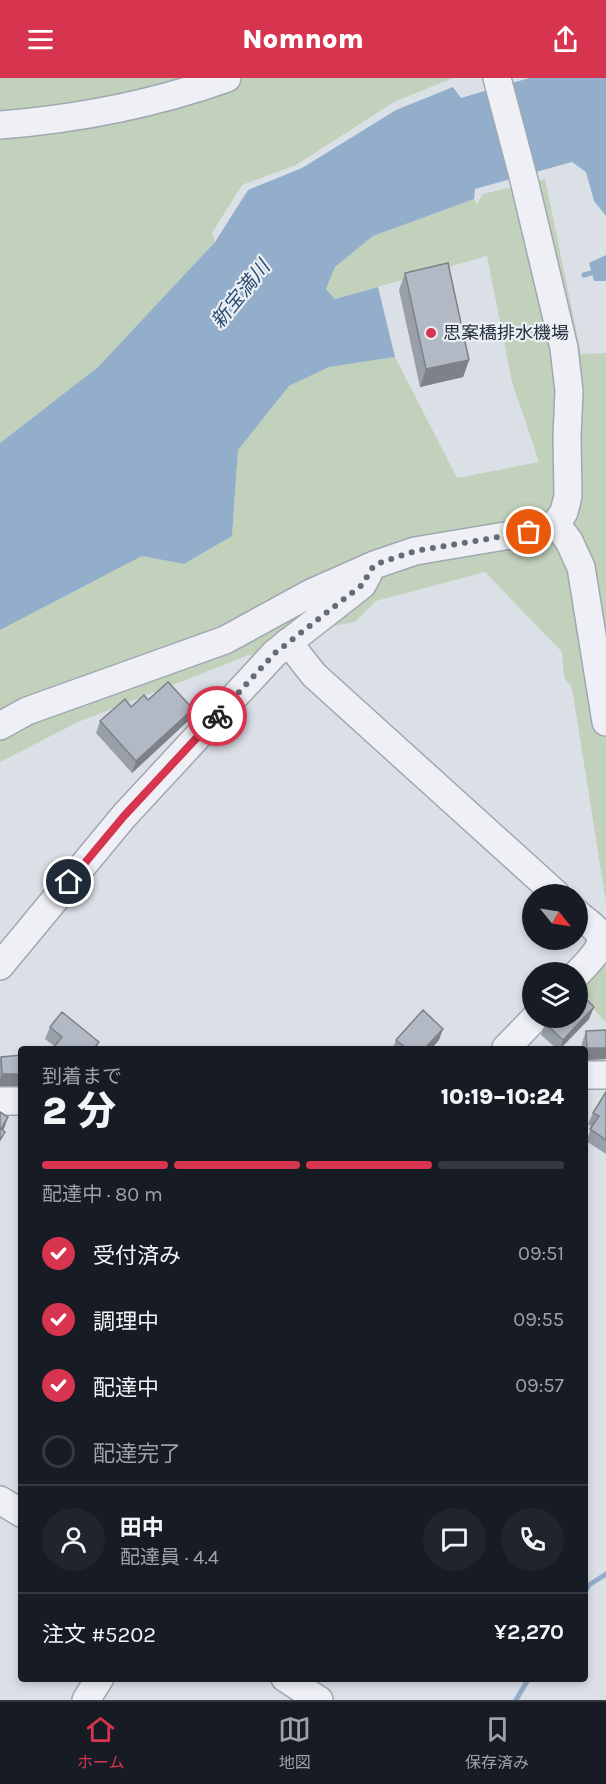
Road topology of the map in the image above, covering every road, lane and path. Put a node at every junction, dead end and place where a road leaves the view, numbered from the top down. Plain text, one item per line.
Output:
1 (227, 78) edge
2 (497, 78) edge
3 (0, 125) edge
4 (556, 524) junction
5 (374, 565) junction
6 (288, 642) junction
7 (606, 722) edge
8 (0, 726) edge
9 (545, 884) edge
10 (588, 923) edge
11 (588, 963) edge
12 (0, 966) edge
13 (525, 1028) edge
14 (508, 1046) edge
15 (588, 1075) edge
16 (606, 1075) edge
17 (0, 1101) edge
18 (18, 1101) edge
19 (0, 1500) edge
20 (18, 1511) edge
21 (98, 1682) edge
22 (291, 1682) edge
23 (87, 1700) edge
24 (319, 1700) edge

1 - 3 street
2 - 4 street
4 - 5 street
4 - 7 street
5 - 6 street
5 - 8 street
6 - 9 street
6 - 12 street
10 - 11 street
13 - 14 street
15 - 16 street
17 - 18 street
19 - 20 street
21 - 23 street
22 - 24 street

